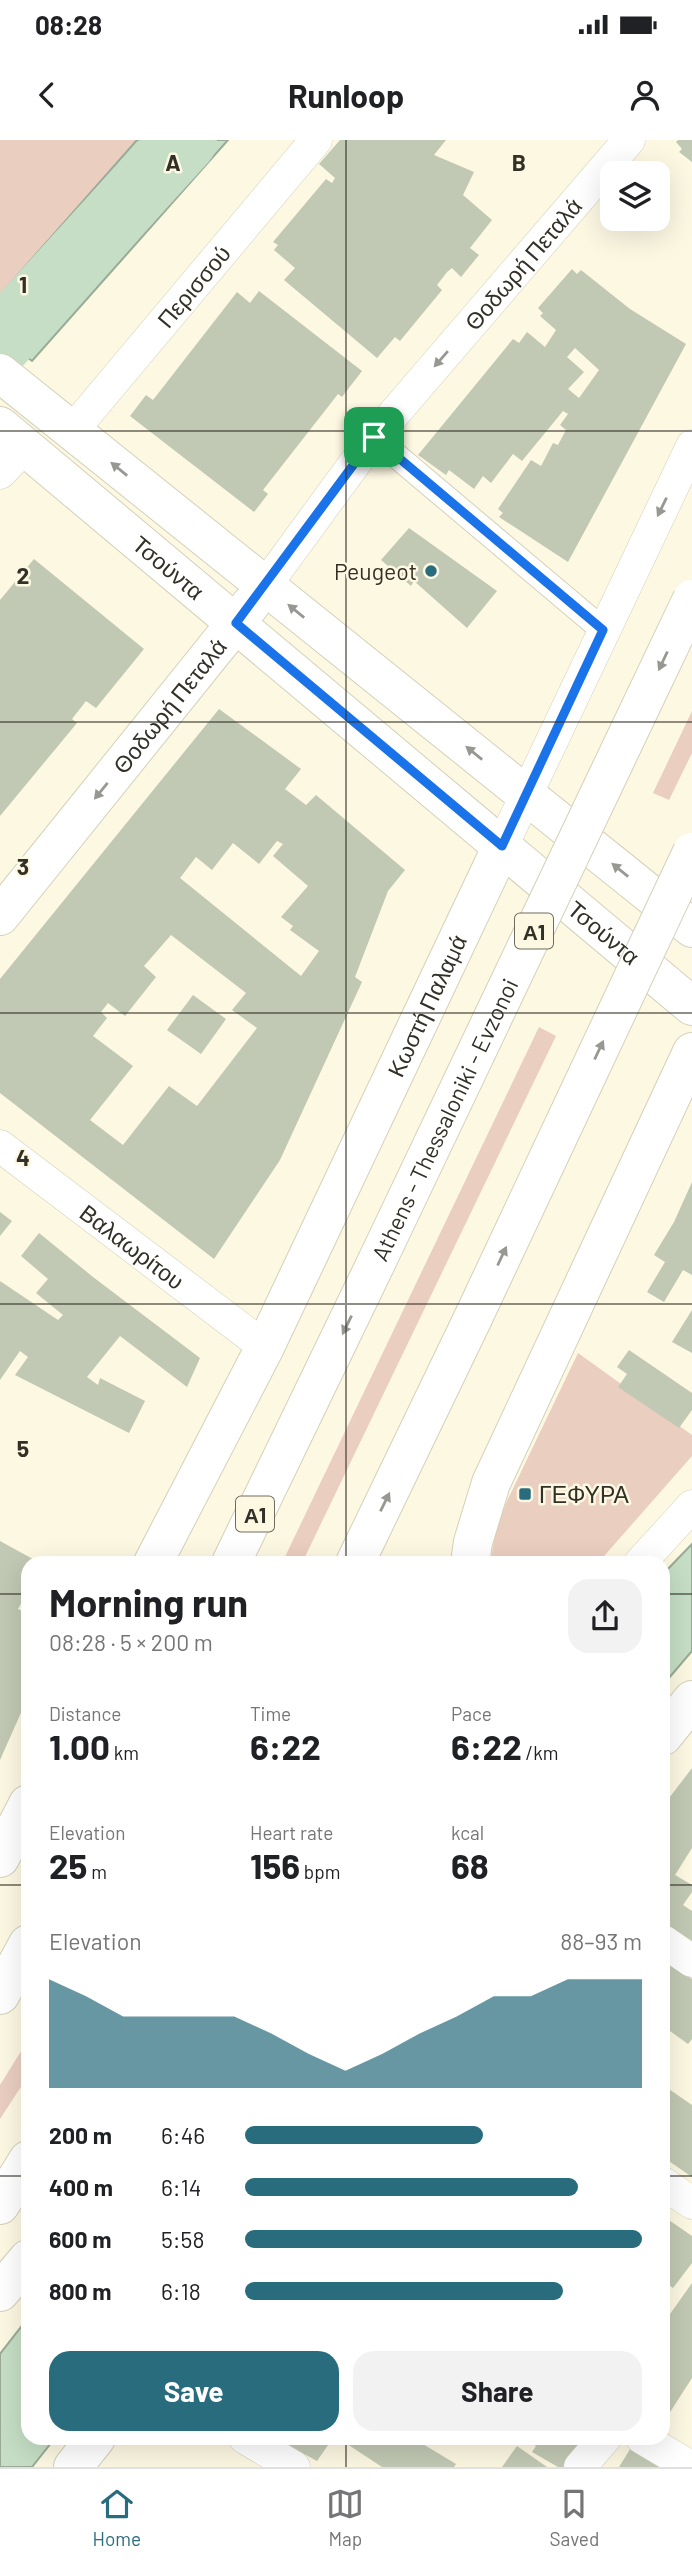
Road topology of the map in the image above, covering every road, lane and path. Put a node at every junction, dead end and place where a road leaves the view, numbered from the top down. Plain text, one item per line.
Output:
1 (316, 140) edge
2 (629, 140) edge
3 (6, 379) edge
4 (72, 431) junction
5 (374, 437) junction
6 (692, 446) edge
7 (9, 449) edge
8 (265, 586) junction
9 (692, 599) edge
10 (236, 623) junction
11 (603, 630) junction
12 (527, 796) junction
13 (502, 846) junction
14 (692, 852) edge
15 (0, 916) edge
16 (692, 928) edge
17 (692, 1006) edge
18 (692, 1052) edge
19 (0, 1146) edge
20 (265, 1347) junction
21 (692, 1506) edge
22 (157, 1556) edge
23 (234, 1556) edge
24 (358, 1556) edge
25 (471, 1556) edge
26 (646, 1556) edge
27 (21, 1818) edge
28 (0, 1858) edge
29 (670, 1946) edge
30 (21, 1957) edge
31 (692, 1961) edge
32 (0, 1995) edge
33 (21, 2171) edge
34 (670, 2188) edge
35 (692, 2203) edge
36 (0, 2205) edge
37 (21, 2267) edge
38 (0, 2292) edge
39 (90, 2445) edge
40 (257, 2445) edge
41 (599, 2445) edge
42 (654, 2445) edge
43 (73, 2467) edge
44 (294, 2467) edge
45 (580, 2467) edge
46 (691, 2467) edge

1 - 4 street, Περισσού
2 -> 5 street, Θοδωρή Πεταλά
3 - 4 main road, Τσούντα
8 -> 4 main road, Τσούντα
5 - 8 street, Θοδωρή Πεταλά
5 - 11 street
6 -> 11 street, Κωστή Παλαμά
7 - 10 main road, Τσούντα
8 - 10 main road, Θοδωρή Πεταλά
12 -> 8 main road, Τσούντα
9 -> 23 main road, Athens - Thessaloniki - Evzonoi / Α1, bridge
10 - 13 main road, Τσούντα
10 -> 15 main road, Θοδωρή Πεταλά
11 - 12 street, Κωστή Παλαμά
12 - 13 street, Κωστή Παλαμά
16 -> 12 main road, Τσούντα
13 - 17 main road, Τσούντα
13 - 20 main road, Κωστή Παλαμά
24 -> 14 main road, bridge
18 - 25 main road
19 - 20 street, Βαλαωρίτου
20 - 22 main road, Κωστή Παλαμά
21 - 26 street
27 - 28 main road
29 - 31 street
30 - 32 main road
33 - 36 main road
34 - 35 street
37 - 38 main road
39 - 43 main road
40 - 44 street
41 - 45 street
42 - 46 street

